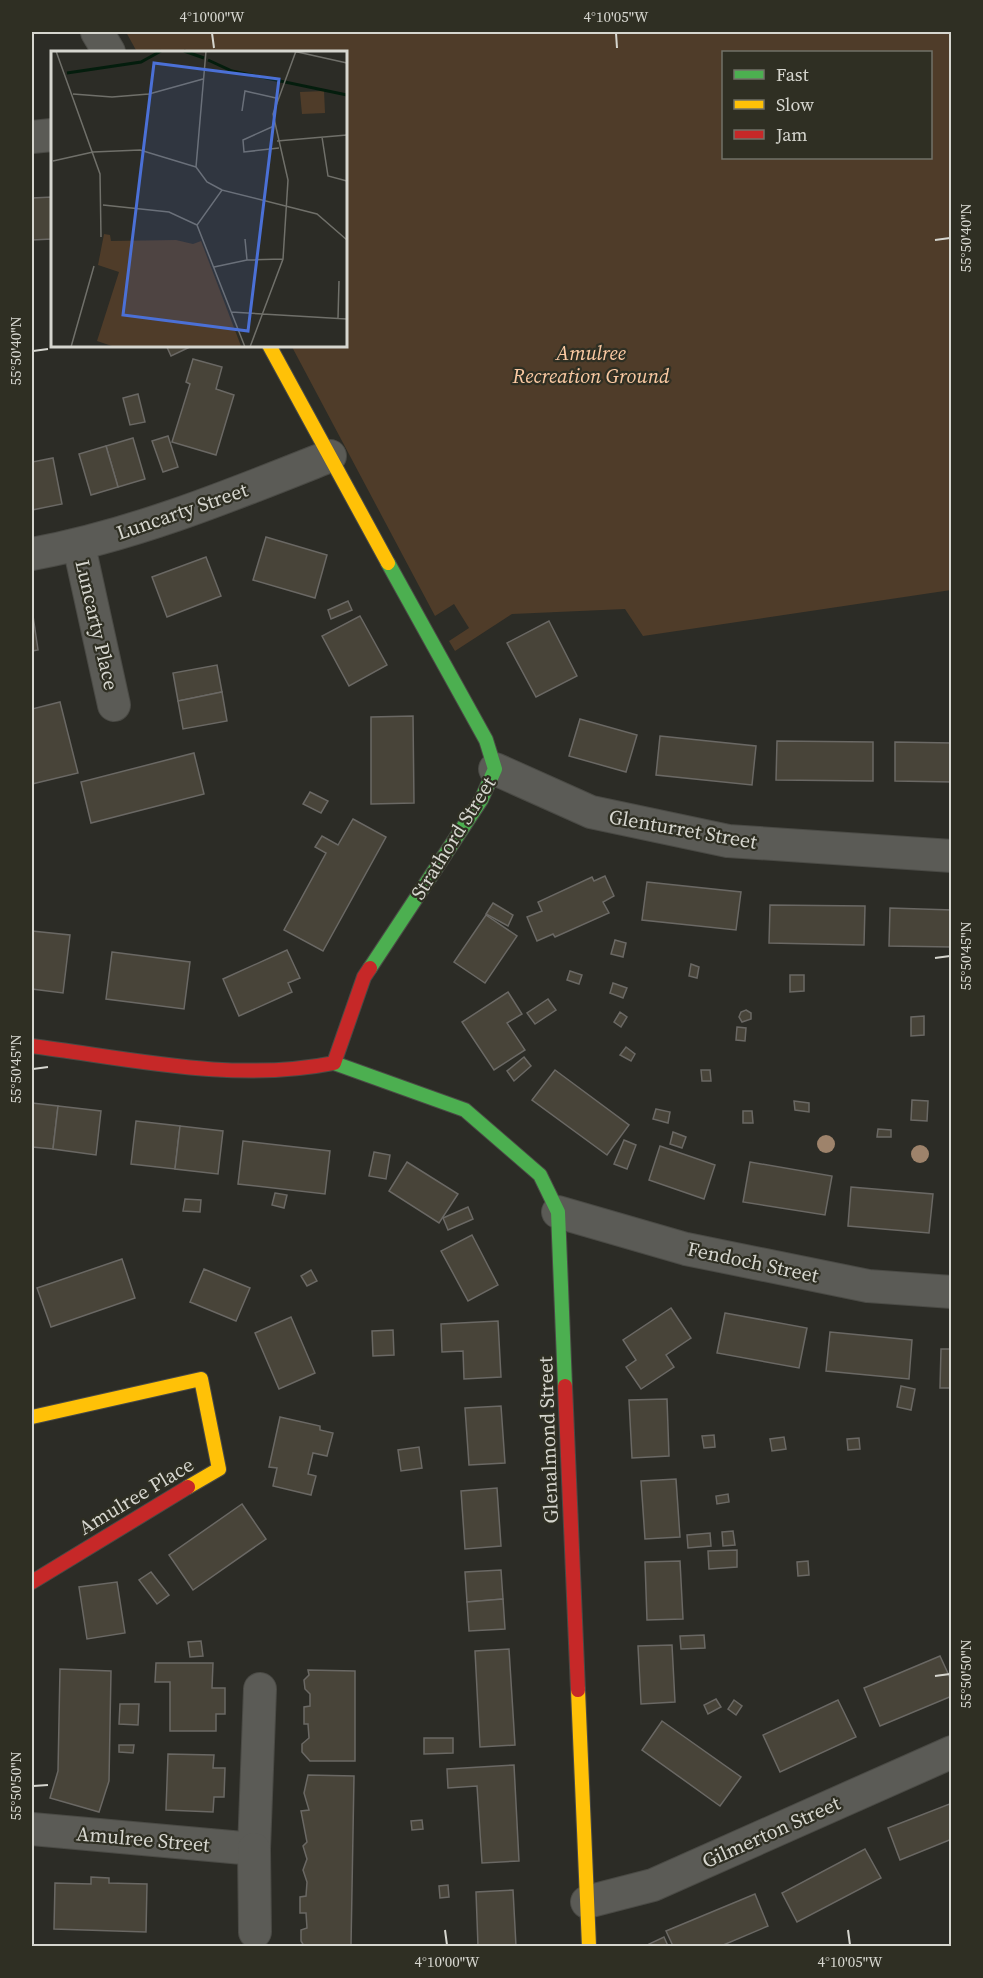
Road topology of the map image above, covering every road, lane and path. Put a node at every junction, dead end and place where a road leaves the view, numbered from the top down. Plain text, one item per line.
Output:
1 (97, 32) edge
2 (108, 51) edge
3 (51, 135) edge
4 (32, 137) edge
5 (270, 346) edge
6 (330, 456) junction
7 (79, 546) junction
8 (32, 554) edge
9 (114, 705) dead end
10 (495, 769) junction
11 (951, 856) edge
12 (32, 1046) edge
13 (334, 1063) junction
14 (558, 1212) junction
15 (951, 1292) edge
16 (32, 1417) edge
17 (32, 1582) edge
18 (260, 1689) dead end
19 (951, 1752) edge
20 (32, 1828) edge
21 (254, 1849) junction
22 (587, 1902) junction
23 (255, 1932) dead end
24 (589, 1947) edge

1 - 2 street
3 - 4 street
5 - 6 street, Strathord Street
6 - 7 street, Luncarty Street
6 - 10 street, Strathord Street
7 - 8 street, Luncarty Street
7 - 9 street, Luncarty Place
10 - 11 street, Glenturret Street
10 - 13 street, Strathord Street
12 - 13 street
13 - 14 street, Glenalmond Street
14 - 15 street, Fendoch Street
14 - 22 street, Glenalmond Street
16 - 17 street, Amulree Place
18 - 21 street
19 - 22 street, Gilmerton Street
20 - 21 street, Amulree Street
21 - 23 street
22 - 24 street, Glenalmond Street

